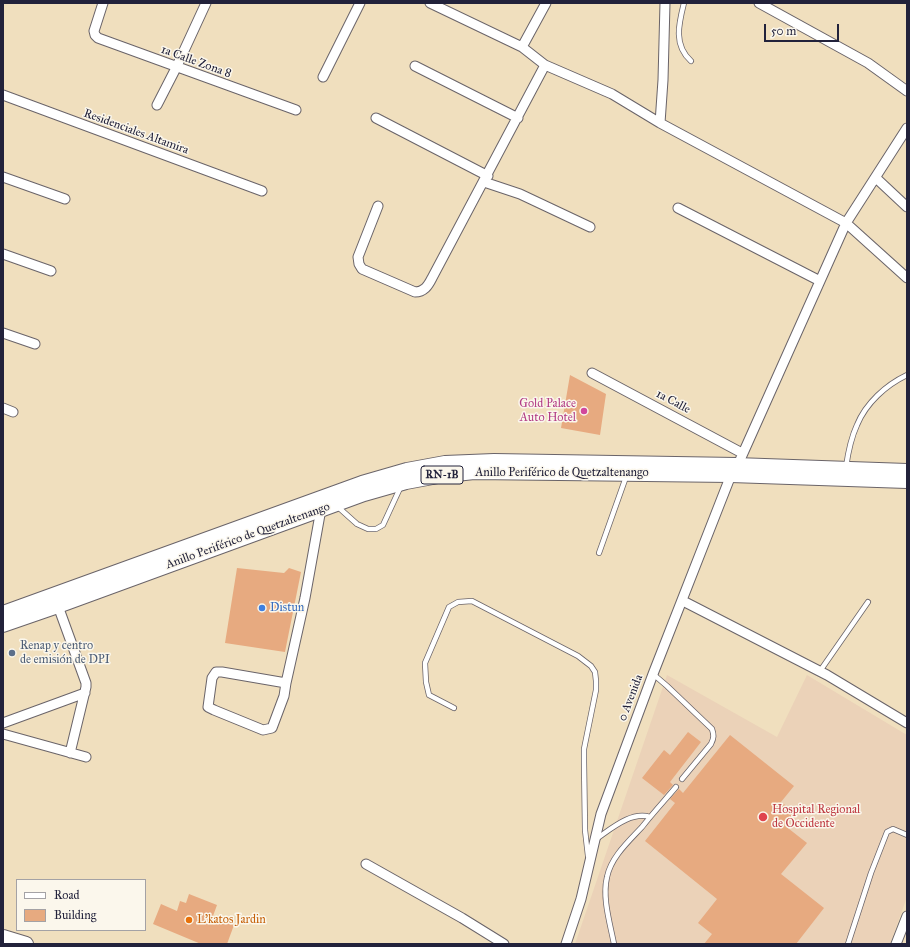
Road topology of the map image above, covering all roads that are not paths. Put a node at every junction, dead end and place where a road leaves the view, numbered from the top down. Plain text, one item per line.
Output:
1 (103, 3) edge
2 (206, 3) edge
3 (360, 3) edge
4 (430, 3) edge
5 (546, 3) edge
6 (665, 3) edge
7 (684, 3) edge
8 (759, 3) edge
9 (522, 47) junction
10 (691, 61) dead end
11 (545, 65) junction
12 (415, 66) dead end
13 (176, 68) junction
14 (323, 77) dead end
15 (907, 90) edge
16 (3, 95) edge
17 (157, 105) dead end
18 (296, 110) dead end
19 (376, 118) dead end
20 (518, 118) junction
21 (660, 124) junction
22 (907, 128) edge
23 (3, 177) edge
24 (876, 178) junction
25 (486, 179) junction
26 (262, 191) dead end
27 (65, 199) dead end
28 (378, 206) dead end
29 (907, 207) edge
30 (678, 208) dead end
31 (846, 223) junction
32 (590, 227) dead end
33 (3, 254) edge
34 (51, 271) dead end
35 (907, 278) edge
36 (820, 282) junction
37 (3, 333) edge
38 (35, 344) dead end
39 (592, 372) dead end
40 (907, 375) edge
41 (3, 408) edge
42 (14, 412) dead end
43 (736, 464) junction
44 (846, 469) junction
45 (907, 471) edge
46 (627, 473) junction
47 (907, 481) edge
48 (402, 483) junction
49 (335, 504) junction
50 (321, 509) junction
51 (599, 553) dead end
52 (683, 601) junction
53 (868, 602) dead end
54 (58, 606) junction
55 (3, 613) edge
56 (3, 625) edge
57 (820, 671) junction
58 (653, 674) junction
59 (286, 683) junction
60 (85, 693) junction
61 (454, 708) dead end
62 (907, 723) edge
63 (3, 724) edge
64 (3, 734) edge
65 (70, 753) junction
66 (86, 757) dead end
67 (682, 779) dead end
68 (676, 787) dead end
69 (650, 817) junction
70 (907, 836) edge
71 (594, 841) junction
72 (589, 863) junction
73 (366, 864) dead end
74 (907, 916) edge
75 (3, 937) edge
76 (26, 944) edge
77 (504, 944) edge
78 (566, 944) edge
79 (614, 944) edge
80 (848, 944) edge
81 (896, 944) edge

1 - 13 street, 1a Calle Zona 8
2 - 13 street
3 - 14 street
4 - 9 street
5 - 9 street
6 - 21 street
7 - 10 lane
8 - 15 street
9 - 11 street
11 - 20 street
11 - 21 street
12 - 20 street
13 - 17 street
13 - 18 street, 1a Calle Zona 8
16 - 26 street, Residenciales Altamira
19 - 25 street
20 - 25 street
21 - 31 street
22 - 24 street, 0 Avenida
23 - 27 street
24 - 29 street
24 - 31 street, 0 Avenida
25 - 28 street
25 - 32 street
30 - 36 street
31 - 35 street
31 - 36 street, 0 Avenida
33 - 34 street
36 - 43 street, 0 Avenida
37 - 38 street
39 - 43 street, 1a Calle
40 - 44 lane
41 - 42 street
43 - 44 main road, Anillo Periférico de Quetzaltenango / RN-1B
43 - 46 main road, Anillo Periférico de Quetzaltenango / RN-1B
43 - 47 main road, Anillo Periférico de Quetzaltenango / RN-1B
43 - 52 street, 0 Avenida
43 - 55 main road, Anillo Periférico de Quetzaltenango / RN-1B
44 - 45 main road, Anillo Periférico de Quetzaltenango / RN-1B
46 - 48 main road, Anillo Periférico de Quetzaltenango / RN-1B
46 - 51 lane
48 - 49 main road, Anillo Periférico de Quetzaltenango / RN-1B
48 - 49 lane
49 - 50 main road, Anillo Periférico de Quetzaltenango / RN-1B
50 - 54 main road, Anillo Periférico de Quetzaltenango / RN-1B
50 - 59 street
52 - 57 street
52 - 58 street, 0 Avenida
53 - 57 lane
54 - 56 main road, Anillo Periférico de Quetzaltenango / RN-1B
54 - 60 street
57 - 62 street
58 - 67 lane
58 - 71 street, 0 Avenida
59 - 59 street
60 - 63 street
60 - 65 street
61 - 72 lane
64 - 65 street
65 - 66 street
68 - 69 lane
69 - 71 lane
69 - 79 lane
70 - 80 lane
71 - 72 street, 0 Avenida
72 - 78 street, 0 Avenida
73 - 77 street
74 - 81 street
75 - 76 main road

